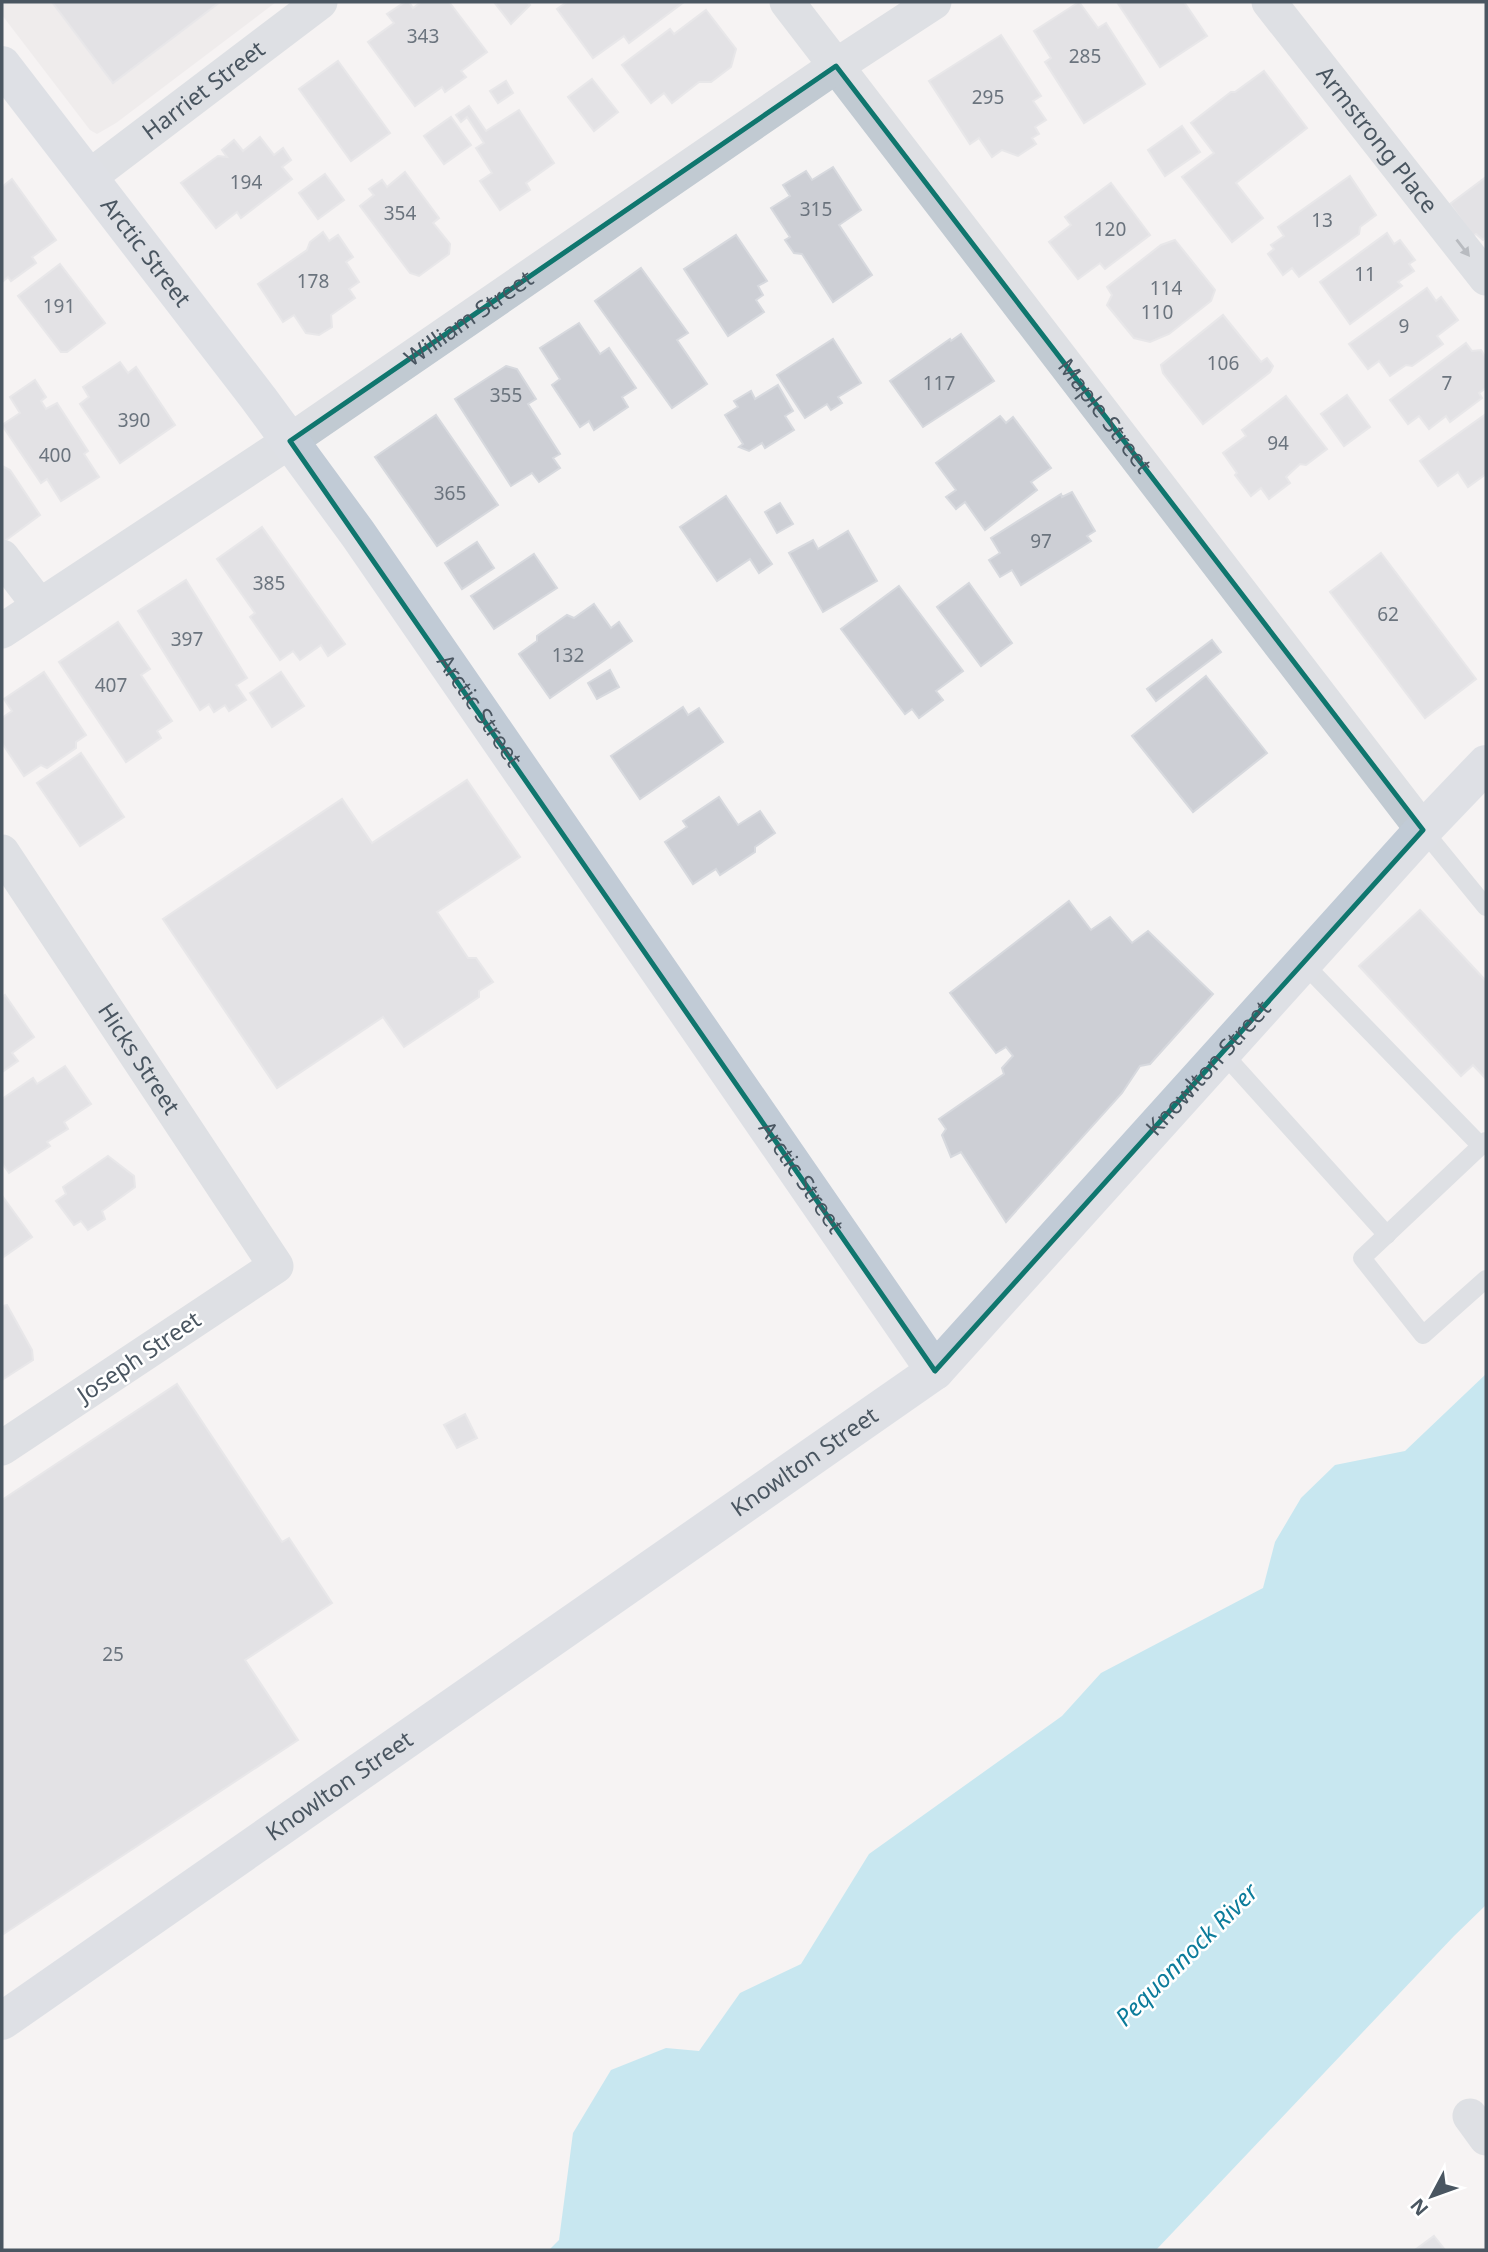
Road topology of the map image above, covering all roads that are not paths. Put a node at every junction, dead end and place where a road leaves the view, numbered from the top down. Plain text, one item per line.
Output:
1 (320, 2) edge
2 (787, 2) edge
3 (934, 2) edge
4 (1269, 2) edge
5 (2, 65) edge
6 (836, 66) junction
7 (88, 178) junction
8 (1486, 278) edge
9 (290, 441) junction
10 (2, 558) edge
11 (39, 605) junction
12 (2, 631) edge
13 (1486, 764) edge
14 (1423, 830) junction
15 (2, 852) edge
16 (1486, 907) edge
17 (1303, 963) junction
18 (1222, 1052) junction
19 (1483, 1144) edge
20 (1387, 1235) junction
21 (276, 1266) joint
22 (1486, 1279) edge
23 (935, 1371) junction
24 (2, 1448) edge
25 (2, 2020) edge

1 - 7 street, Harriet Street
2 - 6 street, Maple Street
3 - 6 street, William Street
4 -> 8 street, Armstrong Place
5 - 7 main road, Arctic Street
6 - 9 street, William Street
6 - 14 street, Maple Street
7 - 9 main road, Arctic Street
9 - 11 street, William Street
9 - 23 main road, Arctic Street
10 - 11 street
11 - 12 street, William Street
13 - 14 main road, Knowlton Street
14 - 16 lane
14 - 17 main road, Knowlton Street
15 - 21 street, Hicks Street
17 - 18 main road, Knowlton Street
17 - 19 lane
18 - 20 lane
18 - 23 main road, Knowlton Street
19 - 20 lane
20 - 22 lane
21 - 24 street, Joseph Street
23 - 25 main road, Knowlton Street

